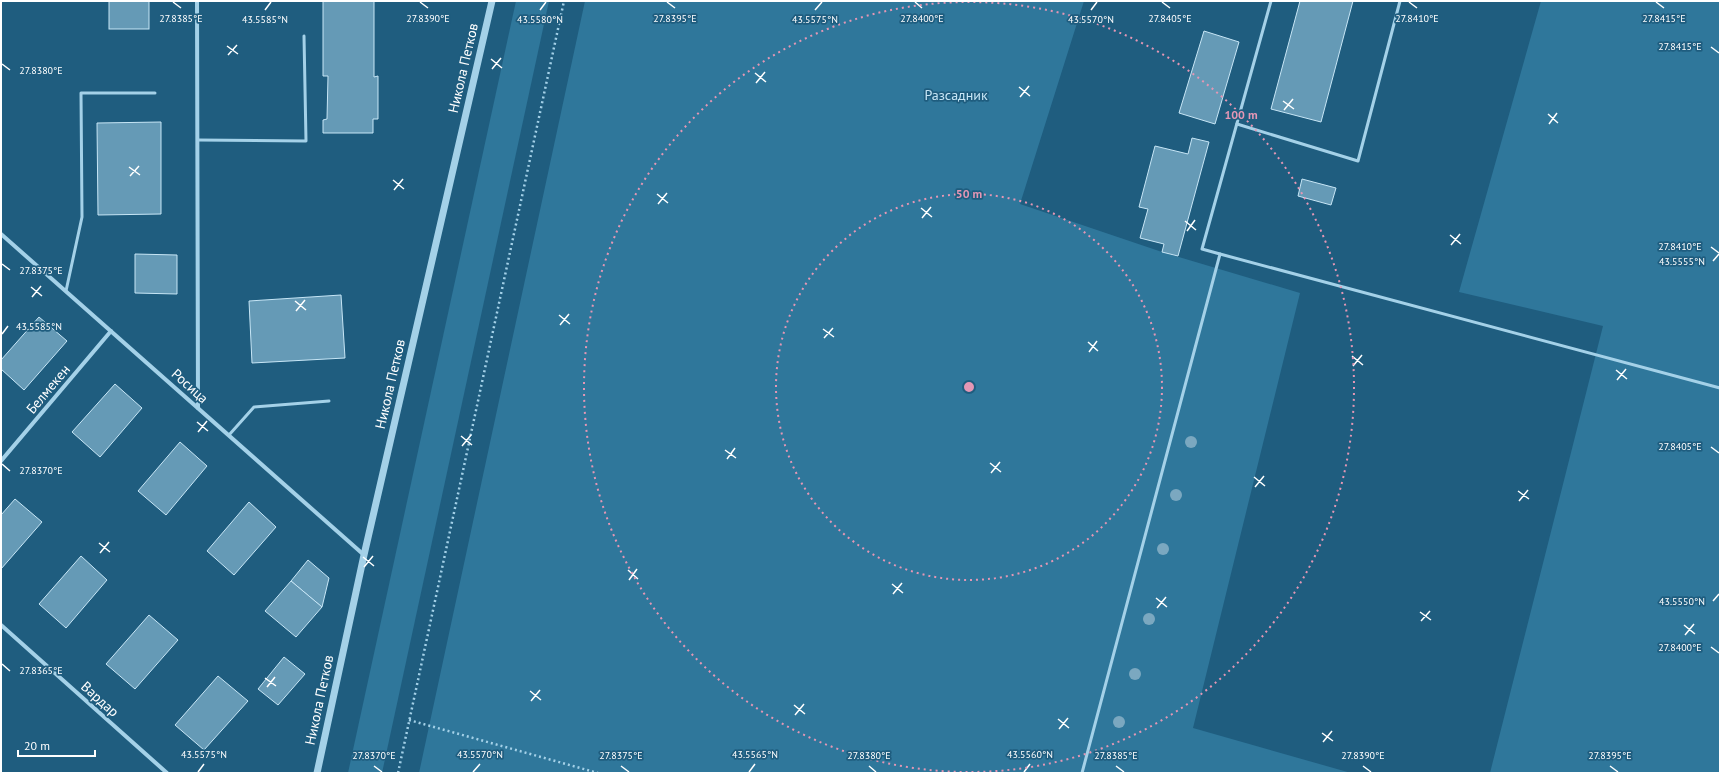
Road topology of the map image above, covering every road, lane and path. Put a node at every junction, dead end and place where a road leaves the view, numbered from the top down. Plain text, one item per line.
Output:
1 (197, 1) edge
2 (492, 1) edge
3 (564, 1) edge
4 (1272, 1) edge
5 (1400, 1) edge
6 (304, 36) dead end
7 (155, 93) dead end
8 (1237, 124) junction
9 (198, 140) junction
10 (1, 234) edge
11 (1220, 254) junction
12 (66, 291) junction
13 (111, 330) junction
14 (1720, 388) edge
15 (329, 401) dead end
16 (198, 408) junction
17 (229, 435) junction
18 (1, 461) edge
19 (364, 555) junction
20 (1, 625) edge
21 (409, 720) junction
22 (167, 773) edge
23 (317, 773) edge
24 (398, 773) edge
25 (598, 773) edge
26 (1082, 773) edge

1 - 9 street
2 - 19 street, Никола Петков
3 - 21 path
4 - 8 lane
5 - 8 lane
6 - 9 lane
7 - 12 lane
8 - 11 lane
9 - 16 street
10 - 12 street, Росица
11 - 14 lane
11 - 26 lane
12 - 13 street, Росица
13 - 16 street, Росица
13 - 18 street, Белмекен
15 - 17 lane
16 - 17 street, Росица
17 - 19 street, Росица
19 - 23 street, Никола Петков
20 - 22 street, Вардар
21 - 24 path
21 - 25 path

